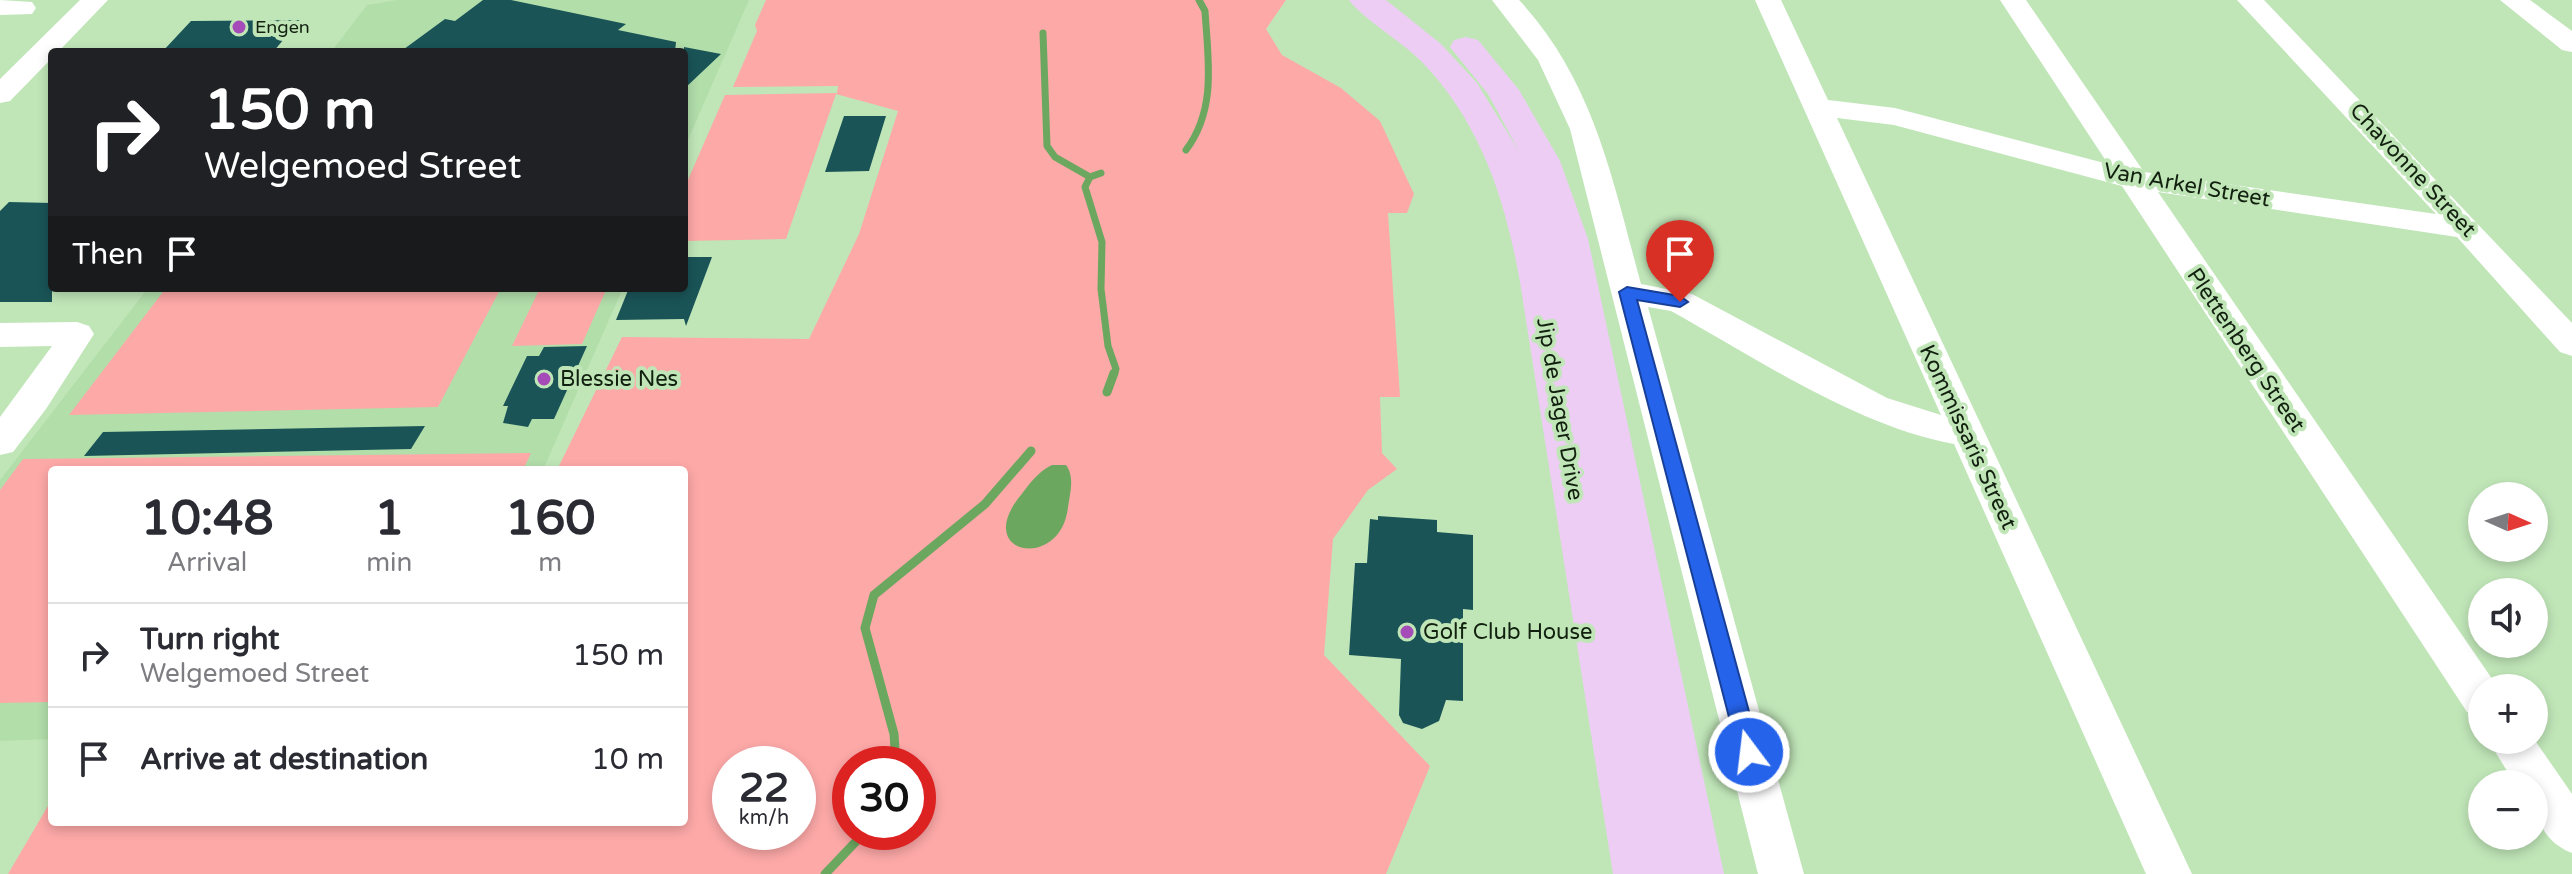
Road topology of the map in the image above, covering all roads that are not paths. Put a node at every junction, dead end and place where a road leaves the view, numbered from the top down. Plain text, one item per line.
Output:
1 (95, 0) edge
2 (122, 0) edge
3 (1365, 0) edge
4 (1409, 0) edge
5 (1505, 0) edge
6 (1768, 0) edge
7 (2013, 0) edge
8 (2250, 0) edge
9 (2513, 0) edge
10 (2572, 44) edge
11 (75, 48) edge
12 (48, 75) edge
13 (0, 95) edge
14 (1817, 107) junction
15 (0, 122) edge
16 (2130, 179) junction
17 (2467, 228) junction
18 (1627, 292) junction
19 (0, 335) edge
20 (2572, 344) edge
21 (1966, 433) junction
22 (0, 442) edge
23 (2468, 678) edge
24 (2519, 754) edge
25 (2572, 832) edge
26 (1641, 874) edge
27 (1696, 874) edge
28 (1781, 874) edge
29 (2169, 874) edge

1 - 13 street
2 - 11 street
3 - 26 main road, Jip de Jager Drive
4 - 27 main road, Jip de Jager Drive
5 - 18 street
6 - 14 street, Kommissaris Street
7 - 16 street, Plettenberg Street
8 - 17 street, Chavonne Street
9 - 10 street
12 - 15 street
14 - 16 street, Van Arkel Street
14 - 21 street, Kommissaris Street
16 - 17 street, Van Arkel Street
16 - 23 street, Plettenberg Street
17 - 20 street, Chavonne Street
18 - 21 street
18 - 28 street
19 - 22 street
21 - 29 street, Kommissaris Street
24 - 25 street

